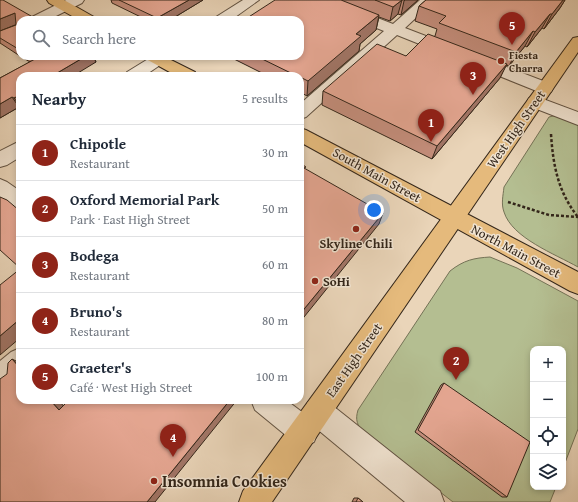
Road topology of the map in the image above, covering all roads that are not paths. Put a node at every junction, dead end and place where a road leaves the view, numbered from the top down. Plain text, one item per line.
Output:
1 (252, 0) edge
2 (319, 0) edge
3 (428, 0) edge
4 (65, 2) edge
5 (43, 16) edge
6 (84, 16) edge
7 (227, 16) edge
8 (394, 30) junction
9 (578, 41) edge
10 (154, 60) edge
11 (163, 60) edge
12 (138, 72) edge
13 (182, 72) edge
14 (540, 95) junction
15 (304, 109) edge
16 (578, 119) edge
17 (304, 136) edge
18 (16, 150) edge
19 (0, 160) edge
20 (0, 188) edge
21 (16, 199) edge
22 (454, 217) junction
23 (578, 284) edge
24 (16, 364) edge
25 (0, 378) edge
26 (273, 404) edge
27 (311, 422) junction
28 (254, 502) edge
29 (429, 502) edge

1 - 7 street
2 - 8 street
3 - 8 street
4 - 5 street
4 - 6 main road
8 - 14 street
8 - 15 street
9 - 14 main road, West High Street
10 - 12 street
11 - 13 main road
14 - 16 street
14 - 22 main road, West High Street
17 - 22 main road, South Main Street
18 - 19 street
20 - 21 street
22 - 23 main road, North Main Street
22 - 27 main road, East High Street
24 - 25 street
26 - 27 street
27 - 28 main road, East High Street
27 - 29 street

